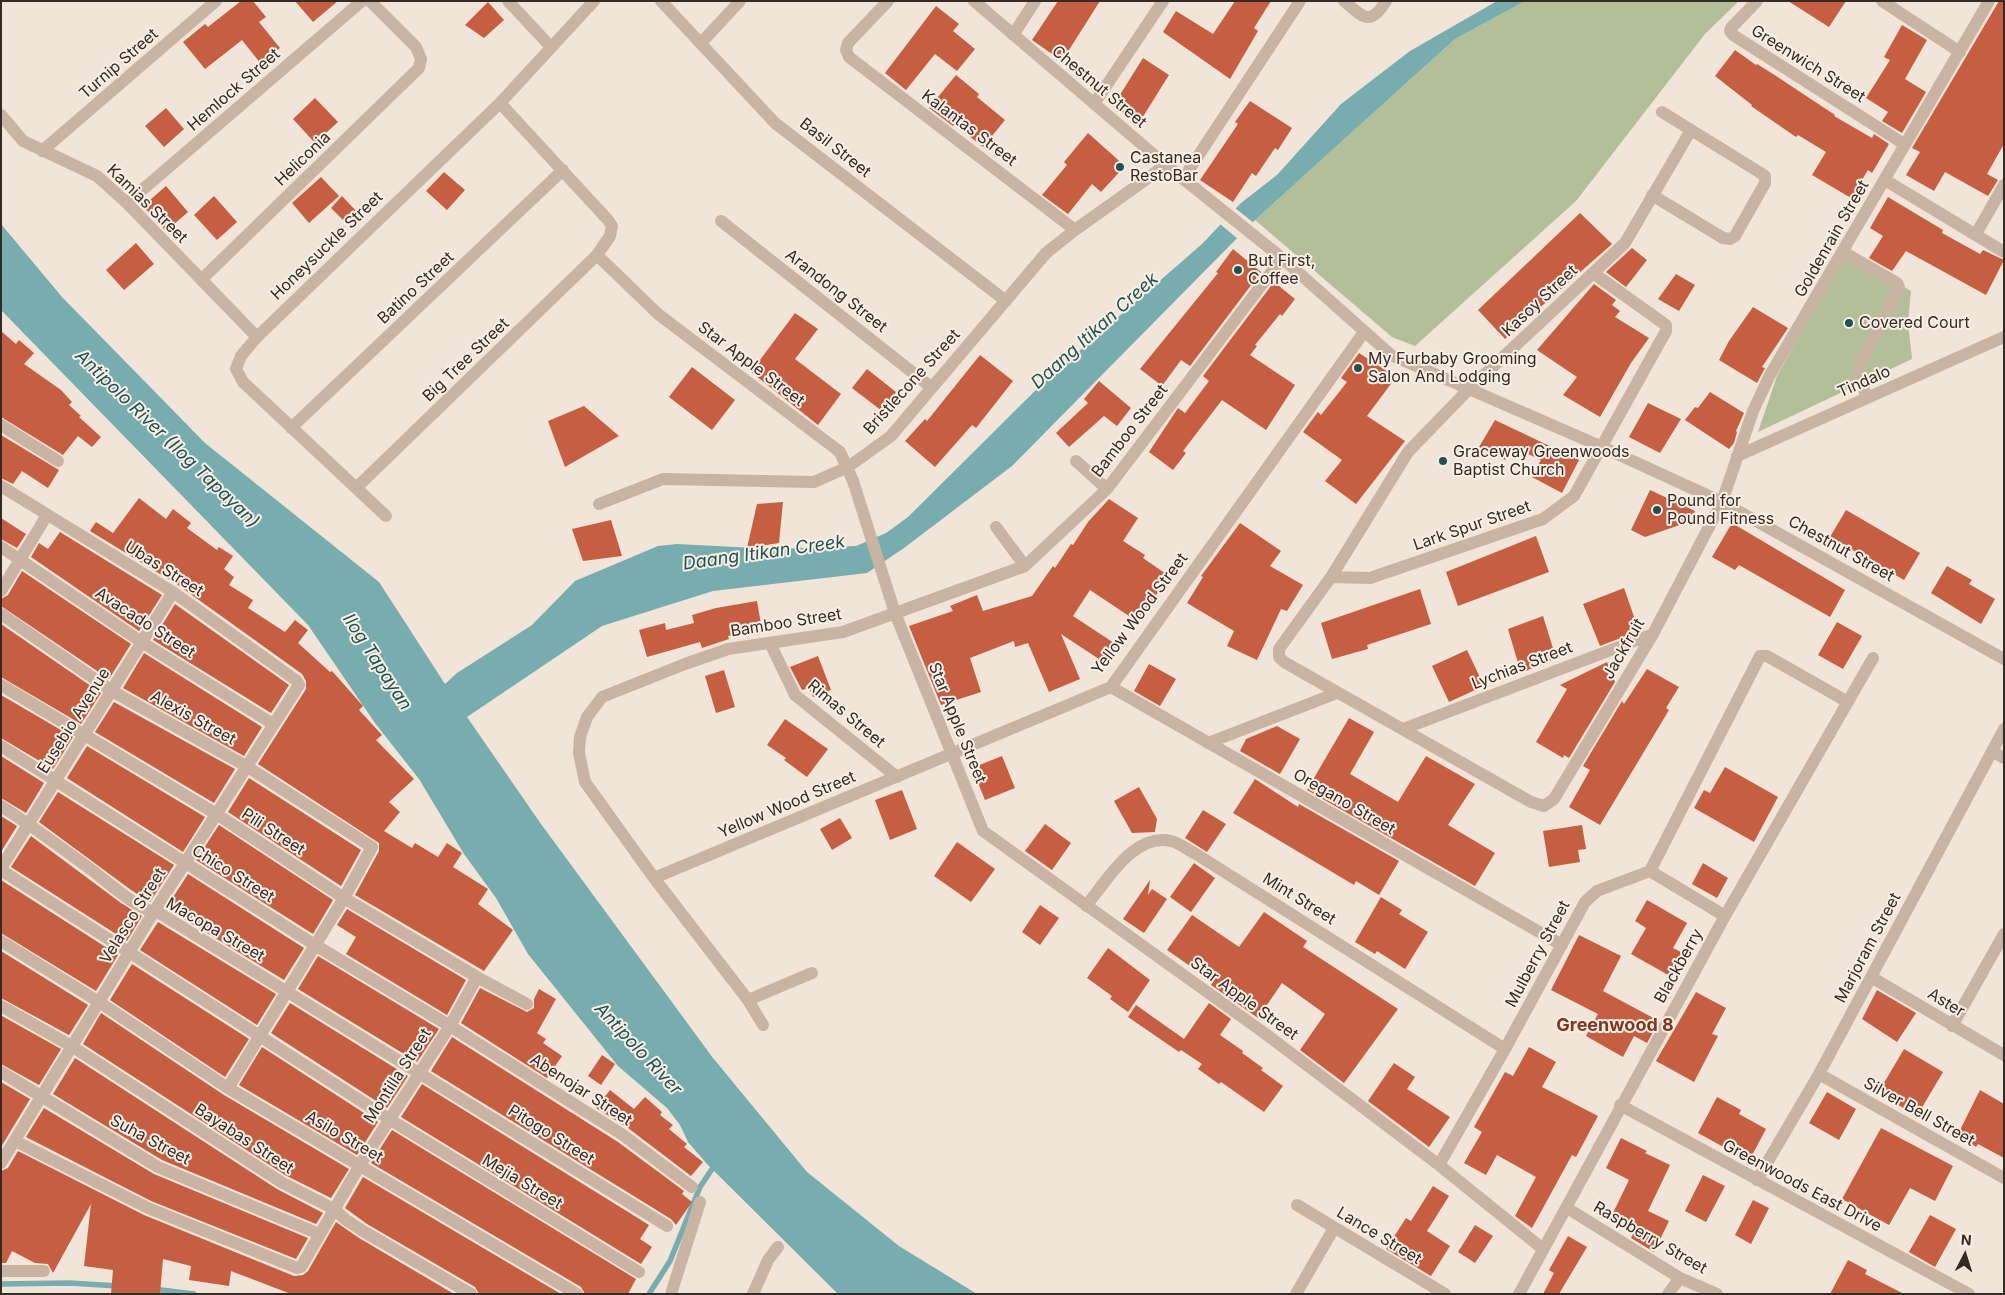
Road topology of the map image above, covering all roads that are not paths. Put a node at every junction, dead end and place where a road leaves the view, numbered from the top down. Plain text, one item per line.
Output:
1 (216, 1) edge
2 (362, 1) edge
3 (370, 1) edge
4 (508, 1) edge
5 (594, 1) edge
6 (661, 1) edge
7 (740, 1) edge
8 (888, 1) edge
9 (974, 1) edge
10 (1035, 1) edge
11 (1163, 1) edge
12 (1300, 1) edge
13 (1344, 1) edge
14 (1386, 1) edge
15 (1757, 1) edge
16 (1882, 1) edge
17 (1989, 1) edge
18 (1013, 35) junction
19 (701, 43) junction
20 (551, 47) junction
21 (1960, 52) junction
22 (500, 103) junction
23 (1094, 104) junction
24 (1662, 112) dead end
25 (1, 115) edge
26 (1691, 130) junction
27 (1904, 144) junction
28 (42, 151) junction
29 (1166, 165) junction
30 (563, 170) junction
31 (1183, 180) junction
32 (1885, 180) junction
33 (2004, 186) edge
34 (1652, 195) junction
35 (127, 202) junction
36 (721, 221) dead end
37 (1075, 230) junction
38 (1976, 234) junction
39 (1843, 252) junction
40 (2004, 252) edge
41 (597, 255) junction
42 (1282, 258) junction
43 (1593, 273) junction
44 (202, 279) junction
45 (1006, 301) junction
46 (1364, 332) junction
47 (257, 337) junction
48 (2004, 337) edge
49 (931, 387) junction
50 (1468, 390) junction
51 (1867, 398) junction
52 (1, 425) edge
53 (291, 428) junction
54 (1600, 446) junction
55 (1737, 456) junction
56 (1076, 461) dead end
57 (58, 462) dead end
58 (848, 467) junction
59 (1, 486) edge
60 (356, 488) junction
61 (1107, 489) junction
62 (1722, 502) junction
63 (598, 504) dead end
64 (47, 515) junction
65 (386, 516) dead end
66 (996, 526) dead end
67 (1, 547) edge
68 (21, 560) junction
69 (1025, 566) junction
70 (1331, 577) junction
71 (1, 591) edge
72 (173, 592) junction
73 (895, 613) junction
74 (1, 614) edge
75 (1653, 634) junction
76 (143, 643) junction
77 (770, 643) junction
78 (1873, 658) dead end
79 (2004, 659) edge
80 (1, 685) edge
81 (1111, 687) junction
82 (298, 690) joint
83 (112, 691) junction
84 (1337, 693) junction
85 (1848, 702) junction
86 (273, 724) junction
87 (2004, 729) edge
88 (1403, 730) junction
89 (82, 735) junction
90 (1208, 744) junction
91 (1, 746) edge
92 (1992, 751) junction
93 (953, 754) junction
94 (2004, 758) edge
95 (246, 766) junction
96 (897, 777) junction
97 (55, 781) junction
98 (1, 806) edge
99 (218, 815) junction
100 (28, 823) junction
101 (186, 863) junction
102 (1, 869) edge
103 (1650, 871) junction
104 (654, 878) junction
105 (344, 898) junction
106 (1086, 906) junction
107 (153, 913) junction
108 (1725, 916) junction
109 (2004, 934) edge
110 (1, 941) edge
111 (315, 945) junction
112 (1562, 945) junction
113 (130, 954) junction
114 (812, 973) dead end
115 (477, 977) junction
116 (1872, 977) junction
117 (287, 992) junction
118 (748, 1000) junction
119 (99, 1002) junction
120 (527, 1004) dead end
121 (1, 1006) edge
122 (763, 1025) dead end
123 (450, 1026) junction
124 (1952, 1026) junction
125 (260, 1036) junction
126 (72, 1048) junction
127 (1505, 1049) junction
128 (2004, 1055) edge
129 (1, 1072) edge
130 (418, 1072) junction
131 (1819, 1074) junction
132 (228, 1088) junction
133 (43, 1097) junction
134 (1620, 1105) junction
135 (389, 1120) junction
136 (15, 1141) junction
137 (1, 1163) edge
138 (360, 1165) junction
139 (1439, 1165) junction
140 (2004, 1178) edge
141 (1757, 1180) junction
142 (692, 1187) dead end
143 (700, 1202) dead end
144 (1297, 1205) dead end
145 (1567, 1208) junction
146 (334, 1209) junction
147 (668, 1226) dead end
148 (1334, 1228) junction
149 (319, 1234) junction
150 (778, 1247) dead end
151 (1543, 1249) junction
152 (1, 1271) edge
153 (44, 1271) dead end
154 (639, 1272) dead end
155 (1680, 1278) junction
156 (471, 1294) edge
157 (577, 1294) edge
158 (671, 1294) edge
159 (754, 1294) edge
160 (1296, 1294) edge
161 (1445, 1294) edge
162 (1519, 1294) edge
163 (1668, 1294) edge
164 (1717, 1294) edge
165 (1969, 1294) edge

1 - 28 street, Turnip Street
2 - 35 street, Hemlock Street
3 - 44 street, Heliconia
4 - 20 street
5 - 20 street, Honeysuckle Street
6 - 19 street, Basil Street
7 - 19 street
8 - 37 street, Kalantas Street
9 - 18 street, Chestnut Street
10 - 18 street
11 - 23 street
12 - 31 street
13 - 14 street
15 - 27 street, Greenwich Street
16 - 21 street
17 - 21 street, Goldenrain Street
18 - 23 street, Chestnut Street
19 - 45 street, Basil Street
20 - 22 street, Honeysuckle Street
21 - 27 street, Goldenrain Street
22 - 30 street
22 - 47 street, Honeysuckle Street
23 - 29 street, Chestnut Street
24 - 26 street
25 - 28 street, Kamias Street
26 - 34 street, Kasoy Street
26 - 34 street
27 - 32 street, Goldenrain Street
28 - 35 street, Kamias Street
29 - 31 street, Chestnut Street
29 - 37 street, Bristlecone Street
30 - 41 street
30 - 53 street, Batino Street
31 - 42 street, Chestnut Street
32 - 38 street
32 - 39 street, Goldenrain Street
33 - 38 street
34 - 43 street, Kasoy Street
35 - 44 street, Kamias Street
36 - 49 street, Arandong Street
37 - 45 street, Bristlecone Street
38 - 40 street
39 - 51 street
39 - 55 street, Goldenrain Street
41 - 58 street, Star Apple Street
41 - 60 street, Big Tree Street
42 - 46 street, Chestnut Street
42 - 61 street, Bamboo Street
43 - 50 street, Kasoy Street
43 - 54 street, Lark Spur Street
44 - 47 street, Kamias Street
45 - 49 street, Bristlecone Street
46 - 50 street, Chestnut Street
46 - 81 street, Yellow Wood Street
47 - 53 street, Honeysuckle Street
48 - 51 street, Tindalo
49 - 58 street, Bristlecone Street
50 - 54 street, Chestnut Street
50 - 70 street, Kasoy Street
51 - 55 street, Tindalo
52 - 57 street
53 - 60 street, Honeysuckle Street
54 - 62 street, Chestnut Street
54 - 70 street, Lark Spur Street
55 - 62 street, Goldenrain Street
56 - 61 street
58 - 63 street, Bristlecone Street
58 - 73 street, Star Apple Street
59 - 64 street, Ubas Street
60 - 65 street, Honeysuckle Street
61 - 69 street, Bamboo Street
62 - 75 street, Jackfruit
62 - 79 street, Chestnut Street
64 - 68 street
64 - 72 street, Ubas Street
66 - 69 street
67 - 68 street, Avacado Street
68 - 71 street
68 - 76 street, Avacado Street
69 - 73 street, Bamboo Street
70 - 84 street, Kasoy Street
72 - 76 street, Eusebio Avenue
72 - 82 street, Ubas Street
73 - 77 street, Bamboo Street
73 - 93 street, Star Apple Street
74 - 83 street, Alexis Street
75 - 88 street, Lychias Street
75 - 88 street, Jackfruit
76 - 83 street, Eusebio Avenue
76 - 86 street, Avacado Street
77 - 96 street, Rimas Street
77 - 104 street, Bamboo Street
78 - 85 street, Blackberry
80 - 89 street, Pili Street
81 - 90 street, Oregano Street
81 - 93 street, Yellow Wood Street
82 - 86 street, Velasco Street
83 - 89 street, Eusebio Avenue
83 - 95 street, Alexis Street
84 - 88 street
84 - 90 street
85 - 103 street
85 - 108 street, Blackberry
86 - 95 street, Velasco Street
87 - 92 street, Marjoram Street
89 - 97 street, Eusebio Avenue
89 - 99 street, Pili Street
90 - 112 street, Oregano Street
91 - 97 street, Chico Street
92 - 94 street
92 - 116 street, Marjoram Street
93 - 96 street, Yellow Wood Street
93 - 106 street, Star Apple Street
95 - 99 street, Velasco Street
95 - 105 street, Alexis Street
96 - 104 street, Yellow Wood Street
97 - 100 street, Eusebio Avenue
97 - 101 street, Chico Street
98 - 100 street, Macopa Street
99 - 101 street, Velasco Street
99 - 105 street, Pili Street
100 - 102 street, Eusebio Avenue
100 - 107 street, Macopa Street
101 - 107 street, Velasco Street
101 - 111 street, Chico Street
102 - 113 street
103 - 108 street
103 - 112 street, Mulberry Street
104 - 118 street, Bamboo Street
105 - 111 street
105 - 115 street, Pili Street
106 - 127 street, Mint Street
106 - 139 street, Star Apple Street
107 - 113 street, Velasco Street
107 - 117 street, Macopa Street
108 - 134 street, Blackberry
109 - 124 street
110 - 119 street, Asilo Street
111 - 117 street
111 - 123 street, Chico Street
112 - 127 street, Mulberry Street
113 - 119 street, Velasco Street
113 - 125 street
114 - 118 street
115 - 120 street, Pili Street
115 - 123 street, Montilla Street
116 - 124 street, Aster
116 - 131 street, Marjoram Street
117 - 125 street
117 - 130 street, Macopa Street
118 - 122 street, Bamboo Street
119 - 126 street, Velasco Street
119 - 132 street, Asilo Street
121 - 126 street, Bayabas Street
123 - 130 street, Montilla Street
123 - 142 street, Abenojar Street
124 - 128 street, Aster
125 - 132 street
125 - 135 street
126 - 133 street, Velasco Street
126 - 146 street, Bayabas Street
127 - 139 street, Mulberry Street
129 - 133 street, Suha Street
130 - 135 street, Montilla Street
130 - 147 street, Pitogo Street
131 - 140 street, Silver Bell Street
131 - 141 street, Marjoram Street
132 - 138 street, Asilo Street
133 - 136 street, Velasco Street
133 - 149 street, Suha Street
134 - 141 street, Greenwoods East Drive
134 - 145 street, Blackberry
135 - 138 street, Montilla Street
135 - 154 street, Mejia Street
136 - 137 street, Velasco Street
136 - 149 street, Montilla Street
138 - 146 street, Montilla Street
138 - 157 street, Asilo Street
139 - 151 street, Star Apple Street
141 - 165 street, Greenwoods East Drive
143 - 158 street
144 - 148 street, Lance Street
145 - 151 street, Blackberry
145 - 155 street, Raspberry Street
146 - 149 street, Montilla Street
146 - 156 street, Bayabas Street
148 - 160 street
148 - 161 street, Lance Street
150 - 159 street
151 - 162 street, Blackberry
152 - 153 street
155 - 163 street
155 - 164 street, Raspberry Street

